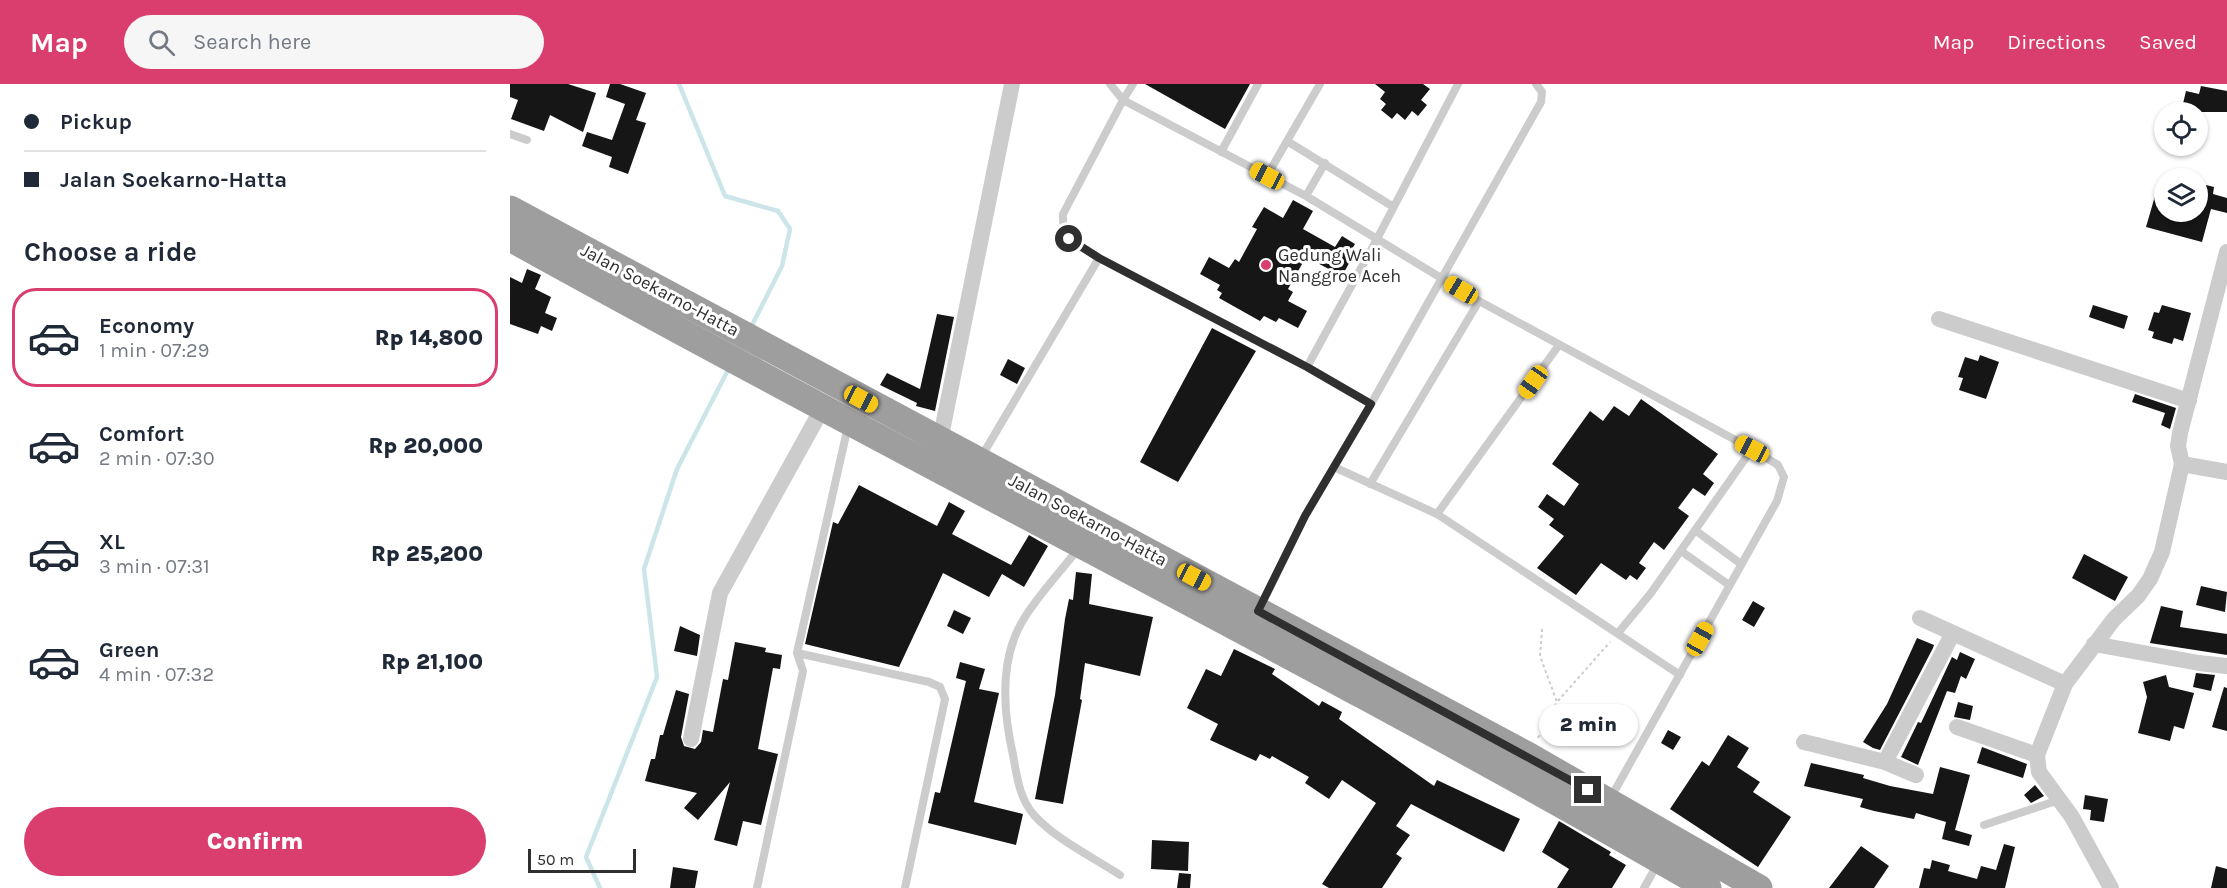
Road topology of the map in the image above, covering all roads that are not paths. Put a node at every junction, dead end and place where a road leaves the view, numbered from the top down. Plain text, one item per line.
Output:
1 (1012, 84) edge
2 (1110, 84) edge
3 (1133, 84) edge
4 (1258, 84) edge
5 (1320, 84) edge
6 (1458, 84) edge
7 (1536, 84) edge
8 (1123, 100) junction
9 (510, 134) edge
10 (527, 140) dead end
11 (1287, 141) junction
12 (1221, 152) junction
13 (1325, 163) junction
14 (1267, 176) junction
15 (1306, 196) junction
16 (1392, 206) junction
17 (510, 209) edge
18 (510, 238) edge
19 (1377, 239) junction
20 (2227, 252) edge
21 (1099, 258) junction
22 (1443, 279) junction
23 (1479, 301) junction
24 (1939, 319) dead end
25 (709, 331) junction
26 (1559, 345) junction
27 (1307, 367) junction
28 (2190, 401) junction
29 (1371, 404) junction
30 (822, 409) junction
31 (849, 423) junction
32 (940, 441) junction
33 (1752, 449) junction
34 (978, 461) junction
35 (2182, 464) junction
36 (1334, 467) junction
37 (2227, 472) edge
38 (1370, 484) junction
39 (1437, 514) junction
40 (1695, 530) junction
41 (1082, 545) junction
42 (1680, 551) junction
43 (1741, 564) junction
44 (1729, 585) junction
45 (1258, 611) junction
46 (1920, 618) dead end
47 (1618, 633) junction
48 (1953, 633) junction
49 (2094, 644) junction
50 (797, 652) junction
51 (2227, 666) edge
52 (1680, 675) junction
53 (2066, 684) junction
54 (1958, 727) dead end
55 (691, 739) dead end
56 (1804, 742) dead end
57 (2037, 755) junction
58 (1885, 762) junction
59 (1916, 775) dead end
60 (2059, 800) junction
61 (1608, 802) junction
62 (1984, 825) dead end
63 (1659, 860) junction
64 (1120, 875) dead end
65 (757, 888) edge
66 (905, 888) edge
67 (1644, 888) edge
68 (1708, 888) edge
69 (1759, 888) edge
70 (2111, 888) edge

1 - 32 street
2 - 8 lane
3 - 8 lane
4 - 12 lane
5 - 11 lane
6 - 16 lane
7 - 22 lane
8 - 12 lane
8 - 21 lane
9 - 10 lane
11 - 13 lane
11 - 14 lane
12 - 14 lane
13 - 15 lane
13 - 16 lane
14 - 15 lane
15 - 19 lane
16 - 19 lane
17 - 25 highway, Jalan Soekarno-Hatta
18 - 25 highway, Jalan Soekarno-Hatta
19 - 22 lane
19 - 27 lane
20 - 28 street
21 - 27 lane
21 - 34 lane
22 - 23 lane
22 - 29 lane
23 - 26 lane
23 - 38 lane
24 - 28 street
25 - 30 highway, Jalan Soekarno-Hatta
25 - 32 highway, Jalan Soekarno-Hatta
26 - 33 lane
26 - 39 lane
27 - 29 lane
28 - 35 street
29 - 36 lane
30 - 31 highway, Jalan Soekarno-Hatta
30 - 55 street
31 - 41 highway, Jalan Soekarno-Hatta
31 - 50 lane
32 - 34 highway, Jalan Soekarno-Hatta
33 - 40 lane
33 - 43 lane
34 - 45 highway, Jalan Soekarno-Hatta
35 - 37 street
35 - 49 street
36 - 38 lane
36 - 45 lane
38 - 39 lane
39 - 47 lane
40 - 42 lane
40 - 43 lane
41 - 63 highway, Jalan Soekarno-Hatta
41 - 64 lane
42 - 44 lane
42 - 47 lane
43 - 44 lane
44 - 52 lane
45 - 61 highway, Jalan Soekarno-Hatta
46 - 48 street
47 - 52 lane
48 - 53 street
48 - 58 street
49 - 51 street
49 - 53 street
50 - 65 lane
50 - 66 lane
52 - 61 lane
53 - 57 street
54 - 57 street
56 - 58 street
57 - 60 street
58 - 59 street
60 - 62 lane
60 - 70 street
61 - 69 highway, Jalan Soekarno-Hatta
63 - 67 lane
63 - 68 highway, Jalan Soekarno-Hatta

